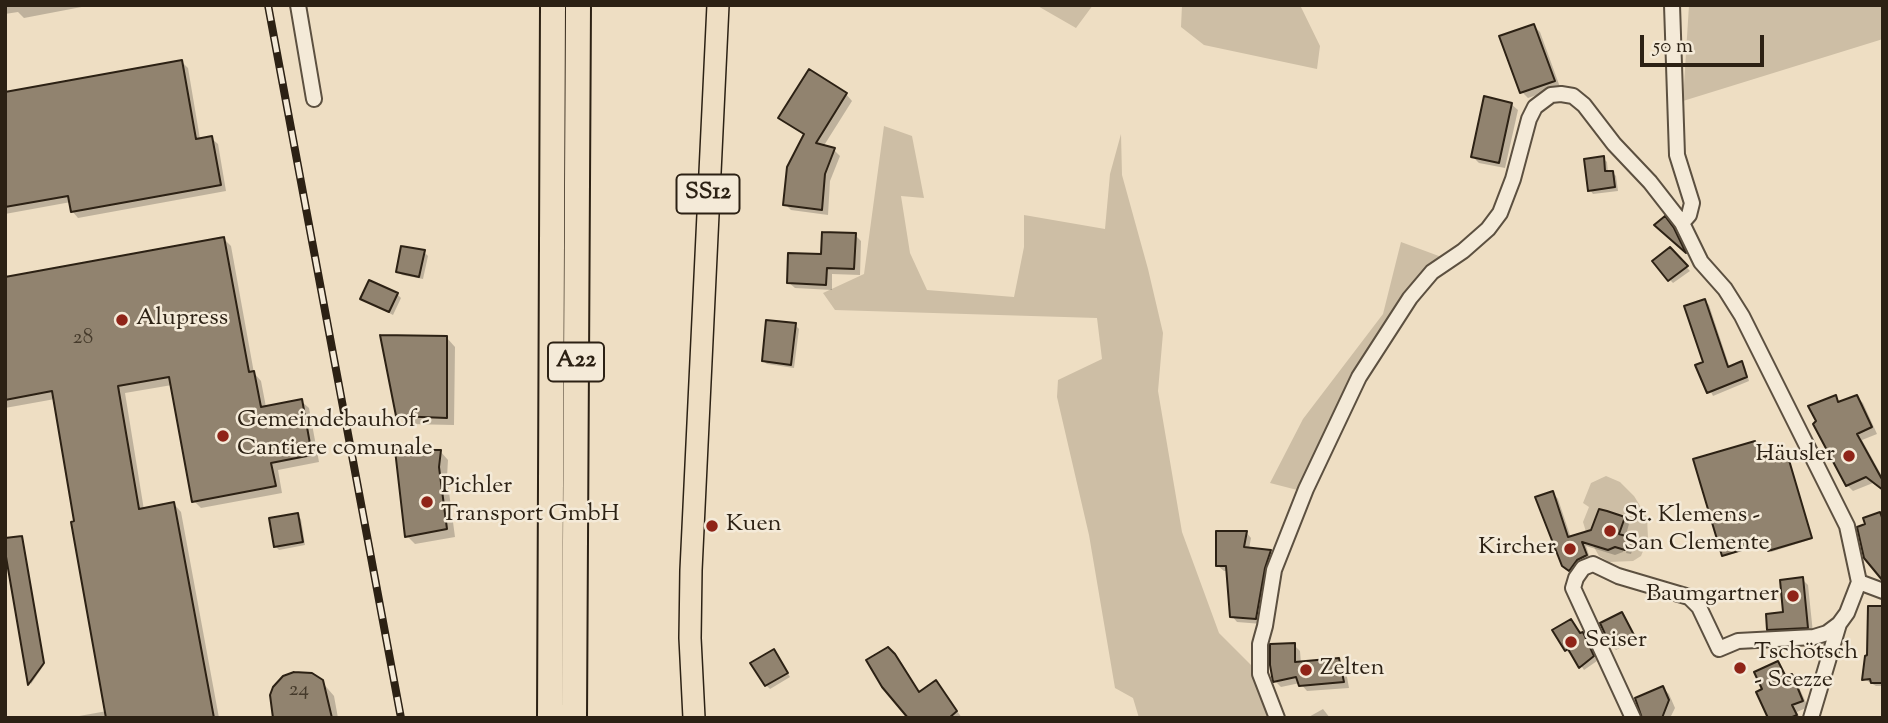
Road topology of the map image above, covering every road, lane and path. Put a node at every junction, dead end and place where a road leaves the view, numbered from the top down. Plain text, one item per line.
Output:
1 (298, 5) edge
2 (553, 5) edge
3 (578, 5) edge
4 (718, 5) edge
5 (1672, 5) edge
6 (314, 99) dead end
7 (1682, 223) junction
8 (1859, 582) junction
9 (1883, 591) edge
10 (1839, 624) junction
11 (550, 718) edge
12 (574, 718) edge
13 (694, 718) edge
14 (1277, 718) edge
15 (1633, 718) edge
16 (1811, 718) edge

1 - 6 street
2 - 11 highway, A22
3 - 12 highway, A22
4 - 13 main road, SS12
5 - 7 street
7 - 8 street
7 - 14 street
8 - 9 street
8 - 10 street
10 - 15 street
10 - 16 street

